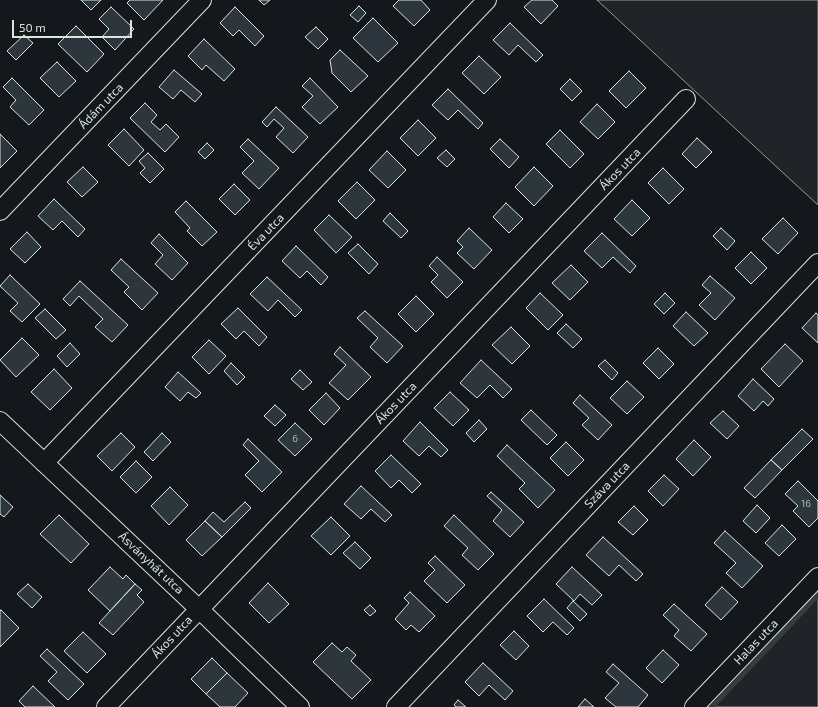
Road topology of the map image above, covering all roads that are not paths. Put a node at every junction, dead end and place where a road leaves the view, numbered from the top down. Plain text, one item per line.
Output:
1 (202, 0) edge
2 (487, 0) edge
3 (686, 99) dead end
4 (0, 211) edge
5 (818, 263) edge
6 (0, 421) edge
7 (44, 463) junction
8 (818, 577) edge
9 (199, 608) junction
10 (106, 707) edge
11 (300, 707) edge
12 (396, 707) edge
13 (694, 707) edge

1 - 4 street, Ádám utca
2 - 7 street, Éva utca
3 - 9 street, Ákos utca
5 - 12 street, Száva utca
6 - 7 street, Ásványhát utca
7 - 9 street, Ásványhát utca
8 - 13 street, Halas utca
9 - 10 street, Ákos utca
9 - 11 street, Ásványhát utca

